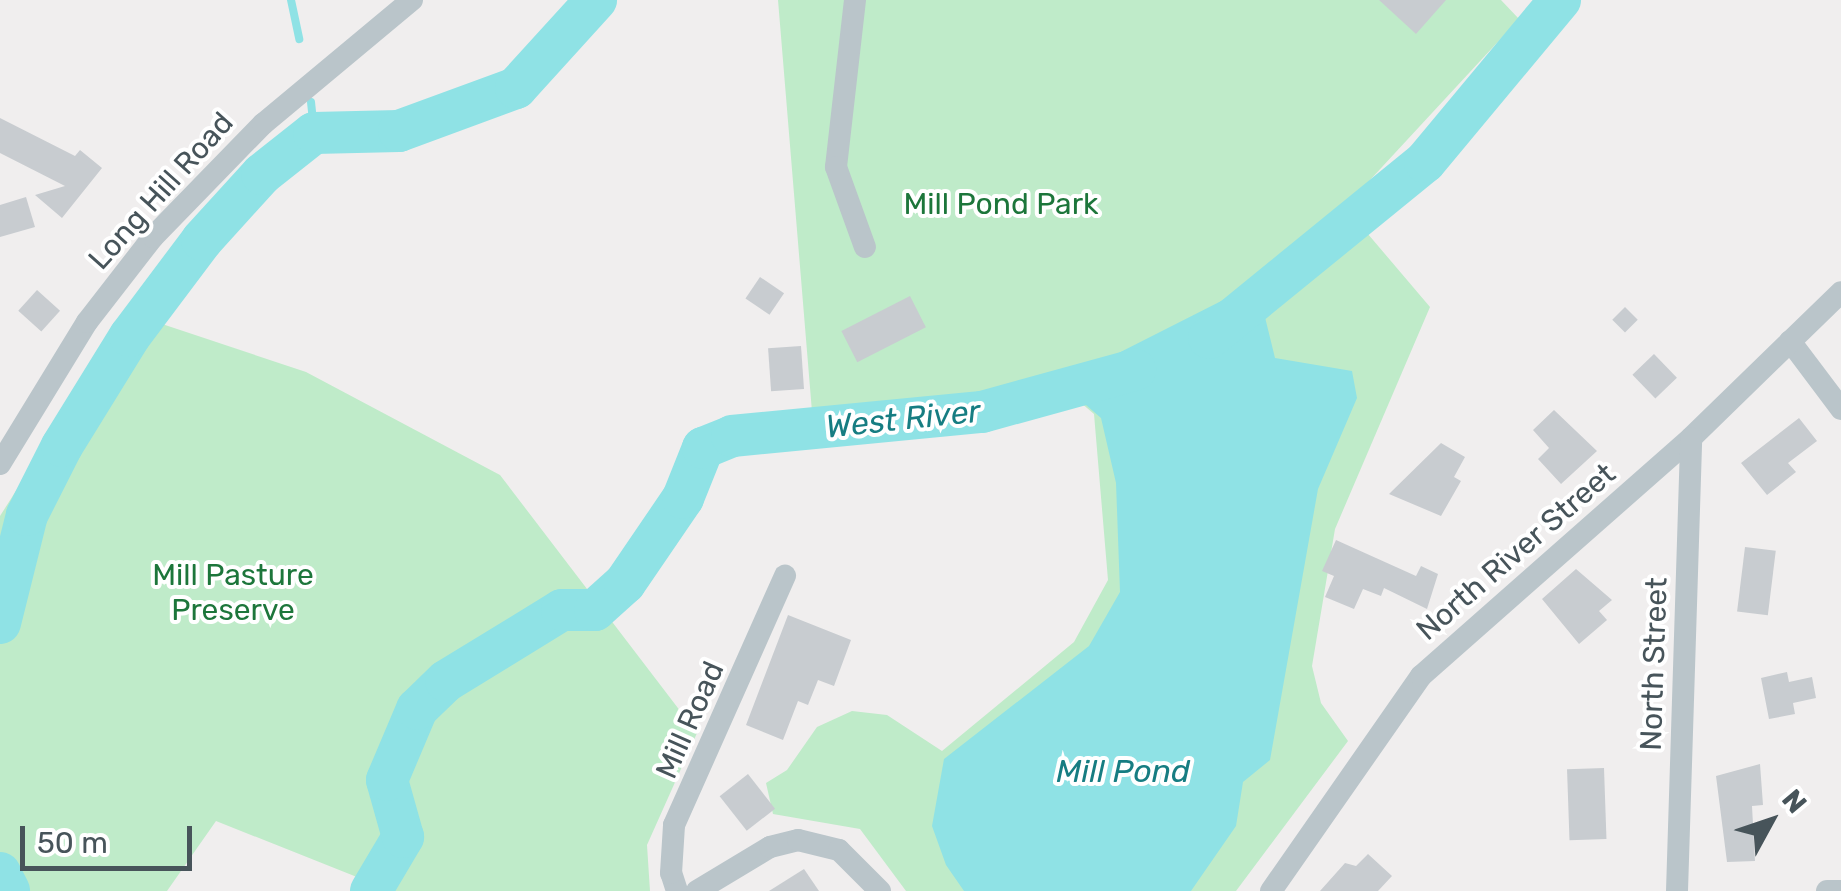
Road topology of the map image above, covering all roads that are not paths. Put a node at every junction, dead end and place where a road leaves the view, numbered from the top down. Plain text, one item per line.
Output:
1 (412, 0) edge
2 (854, 0) edge
3 (866, 247) dead end
4 (1841, 292) edge
5 (1790, 342) junction
6 (1841, 409) edge
7 (1691, 438) junction
8 (0, 464) edge
9 (785, 576) dead end
10 (677, 891) edge
11 (697, 891) edge
12 (880, 891) edge
13 (1271, 891) edge
14 (1677, 891) edge
15 (1827, 891) edge
16 (1841, 891) edge

1 - 8 street, Long Hill Road
2 - 3 street
4 - 5 street, North River Street
5 - 6 street
5 - 7 street, North River Street
7 - 13 street, North River Street
7 - 14 street, North Street
9 - 10 street, Mill Road
11 - 12 street
15 - 16 street

